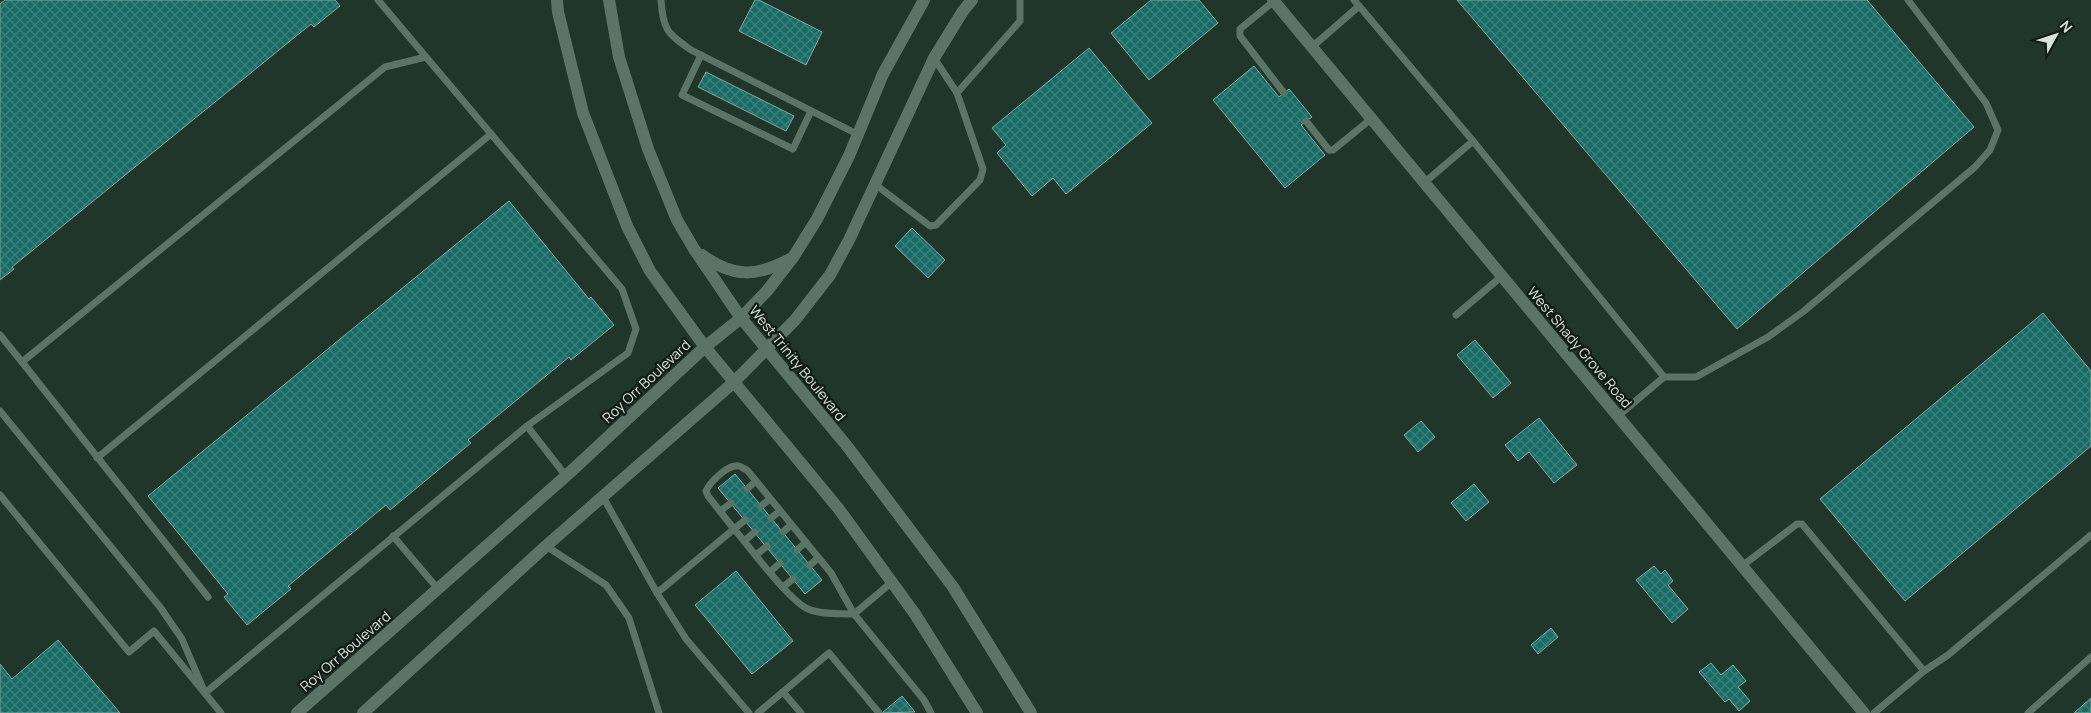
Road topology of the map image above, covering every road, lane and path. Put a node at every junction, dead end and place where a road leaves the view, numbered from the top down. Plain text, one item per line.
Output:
1 (378, 0) edge
2 (557, 0) edge
3 (609, 0) edge
4 (661, 0) edge
5 (972, 0) edge
6 (1020, 0) edge
7 (1273, 0) edge
8 (1354, 0) edge
9 (1908, 0) edge
10 (920, 1) edge
11 (1359, 6) junction
12 (1312, 46) junction
13 (701, 55) junction
14 (426, 57) junction
15 (934, 58) junction
16 (957, 93) junction
17 (1284, 93) dead end
18 (811, 111) junction
19 (1371, 119) junction
20 (1306, 121) dead end
21 (491, 134) junction
22 (857, 134) junction
23 (1473, 141) junction
24 (1424, 183) junction
25 (876, 185) junction
26 (694, 250) junction
27 (794, 256) junction
28 (1502, 276) junction
29 (1456, 315) dead end
30 (740, 318) junction
31 (0, 335) edge
32 (705, 347) junction
33 (766, 348) junction
34 (22, 362) junction
35 (1664, 377) junction
36 (733, 382) junction
37 (0, 411) edge
38 (1618, 416) junction
39 (527, 426) junction
40 (97, 458) junction
41 (566, 476) junction
42 (756, 481) junction
43 (747, 489) dead end
44 (0, 495) edge
45 (603, 497) junction
46 (770, 499) junction
47 (731, 503) dead end
48 (761, 506) dead end
49 (780, 511) junction
50 (720, 512) junction
51 (771, 518) dead end
52 (745, 520) dead end
53 (791, 525) junction
54 (734, 529) junction
55 (755, 532) dead end
56 (783, 532) dead end
57 (2091, 535) edge
58 (394, 536) junction
59 (744, 541) junction
60 (806, 542) junction
61 (546, 546) junction
62 (767, 546) dead end
63 (797, 550) dead end
64 (756, 555) junction
65 (818, 558) junction
66 (780, 563) dead end
67 (810, 565) dead end
68 (1742, 566) junction
69 (770, 572) junction
70 (793, 579) dead end
71 (892, 582) junction
72 (783, 587) junction
73 (438, 589) junction
74 (657, 593) junction
75 (208, 597) dead end
76 (854, 614) junction
77 (2091, 657) edge
78 (1924, 672) junction
79 (783, 692) junction
80 (205, 693) junction
81 (221, 713) edge
82 (298, 713) edge
83 (363, 713) edge
84 (659, 713) edge
85 (749, 713) edge
86 (758, 713) edge
87 (801, 713) edge
88 (879, 713) edge
89 (931, 713) edge
90 (977, 713) edge
91 (1031, 713) edge
92 (1864, 713) edge
93 (1874, 713) edge
94 (2028, 713) edge

1 - 14 lane
2 - 32 main road
3 - 26 main road, West Trinity Boulevard
4 - 13 lane
5 - 15 main road
6 - 16 lane
7 - 12 main road, West Shady Grove Road
7 - 17 lane
8 - 11 lane
9 - 35 lane
10 - 22 main road, Roy Orr Boulevard
11 - 12 lane
11 - 23 lane
12 - 19 main road, West Shady Grove Road
13 - 18 lane
13 - 18 lane
14 - 21 lane
14 - 34 lane
15 - 16 lane
15 - 25 main road
16 - 25 lane
18 - 22 lane
19 - 20 lane
19 - 24 main road, West Shady Grove Road
21 - 39 lane
21 - 40 lane
22 - 27 main road, Roy Orr Boulevard
23 - 24 lane
23 - 35 lane
24 - 28 main road, West Shady Grove Road
25 - 33 main road
26 - 27 main road
26 - 30 main road, West Trinity Boulevard
27 - 30 main road, Roy Orr Boulevard
28 - 29 lane
28 - 38 main road, West Shady Grove Road
30 - 32 main road, Roy Orr Boulevard
30 - 33 main road, West Trinity Boulevard
31 - 34 lane
32 - 36 main road
32 - 41 main road, Roy Orr Boulevard
33 - 36 main road
33 - 91 main road, West Trinity Boulevard
34 - 40 lane
35 - 38 lane
36 - 45 main road
36 - 71 main road
37 - 80 lane
38 - 68 main road, West Shady Grove Road
39 - 41 lane
39 - 58 lane
40 - 75 lane
41 - 73 main road, Roy Orr Boulevard
42 - 43 lane
42 - 46 lane
42 - 50 lane
44 - 80 lane
45 - 61 main road
45 - 74 lane
46 - 48 lane
46 - 49 lane
47 - 50 lane
49 - 51 lane
49 - 53 lane
50 - 54 lane
52 - 54 lane
53 - 56 lane
53 - 60 lane
54 - 59 lane
54 - 74 lane
55 - 59 lane
57 - 78 lane
58 - 73 lane
58 - 80 lane
59 - 64 lane
60 - 63 lane
60 - 65 lane
61 - 83 main road
61 - 84 lane
62 - 64 lane
64 - 69 lane
65 - 67 lane
65 - 76 lane
66 - 69 lane
68 - 78 lane
68 - 92 main road, West Shady Grove Road
69 - 72 lane
70 - 72 lane
71 - 76 lane
71 - 90 main road
72 - 76 lane
73 - 82 main road, Roy Orr Boulevard
74 - 85 lane
76 - 89 lane
77 - 94 lane
78 - 93 lane
79 - 86 lane
79 - 87 lane
79 - 88 lane
80 - 81 lane

